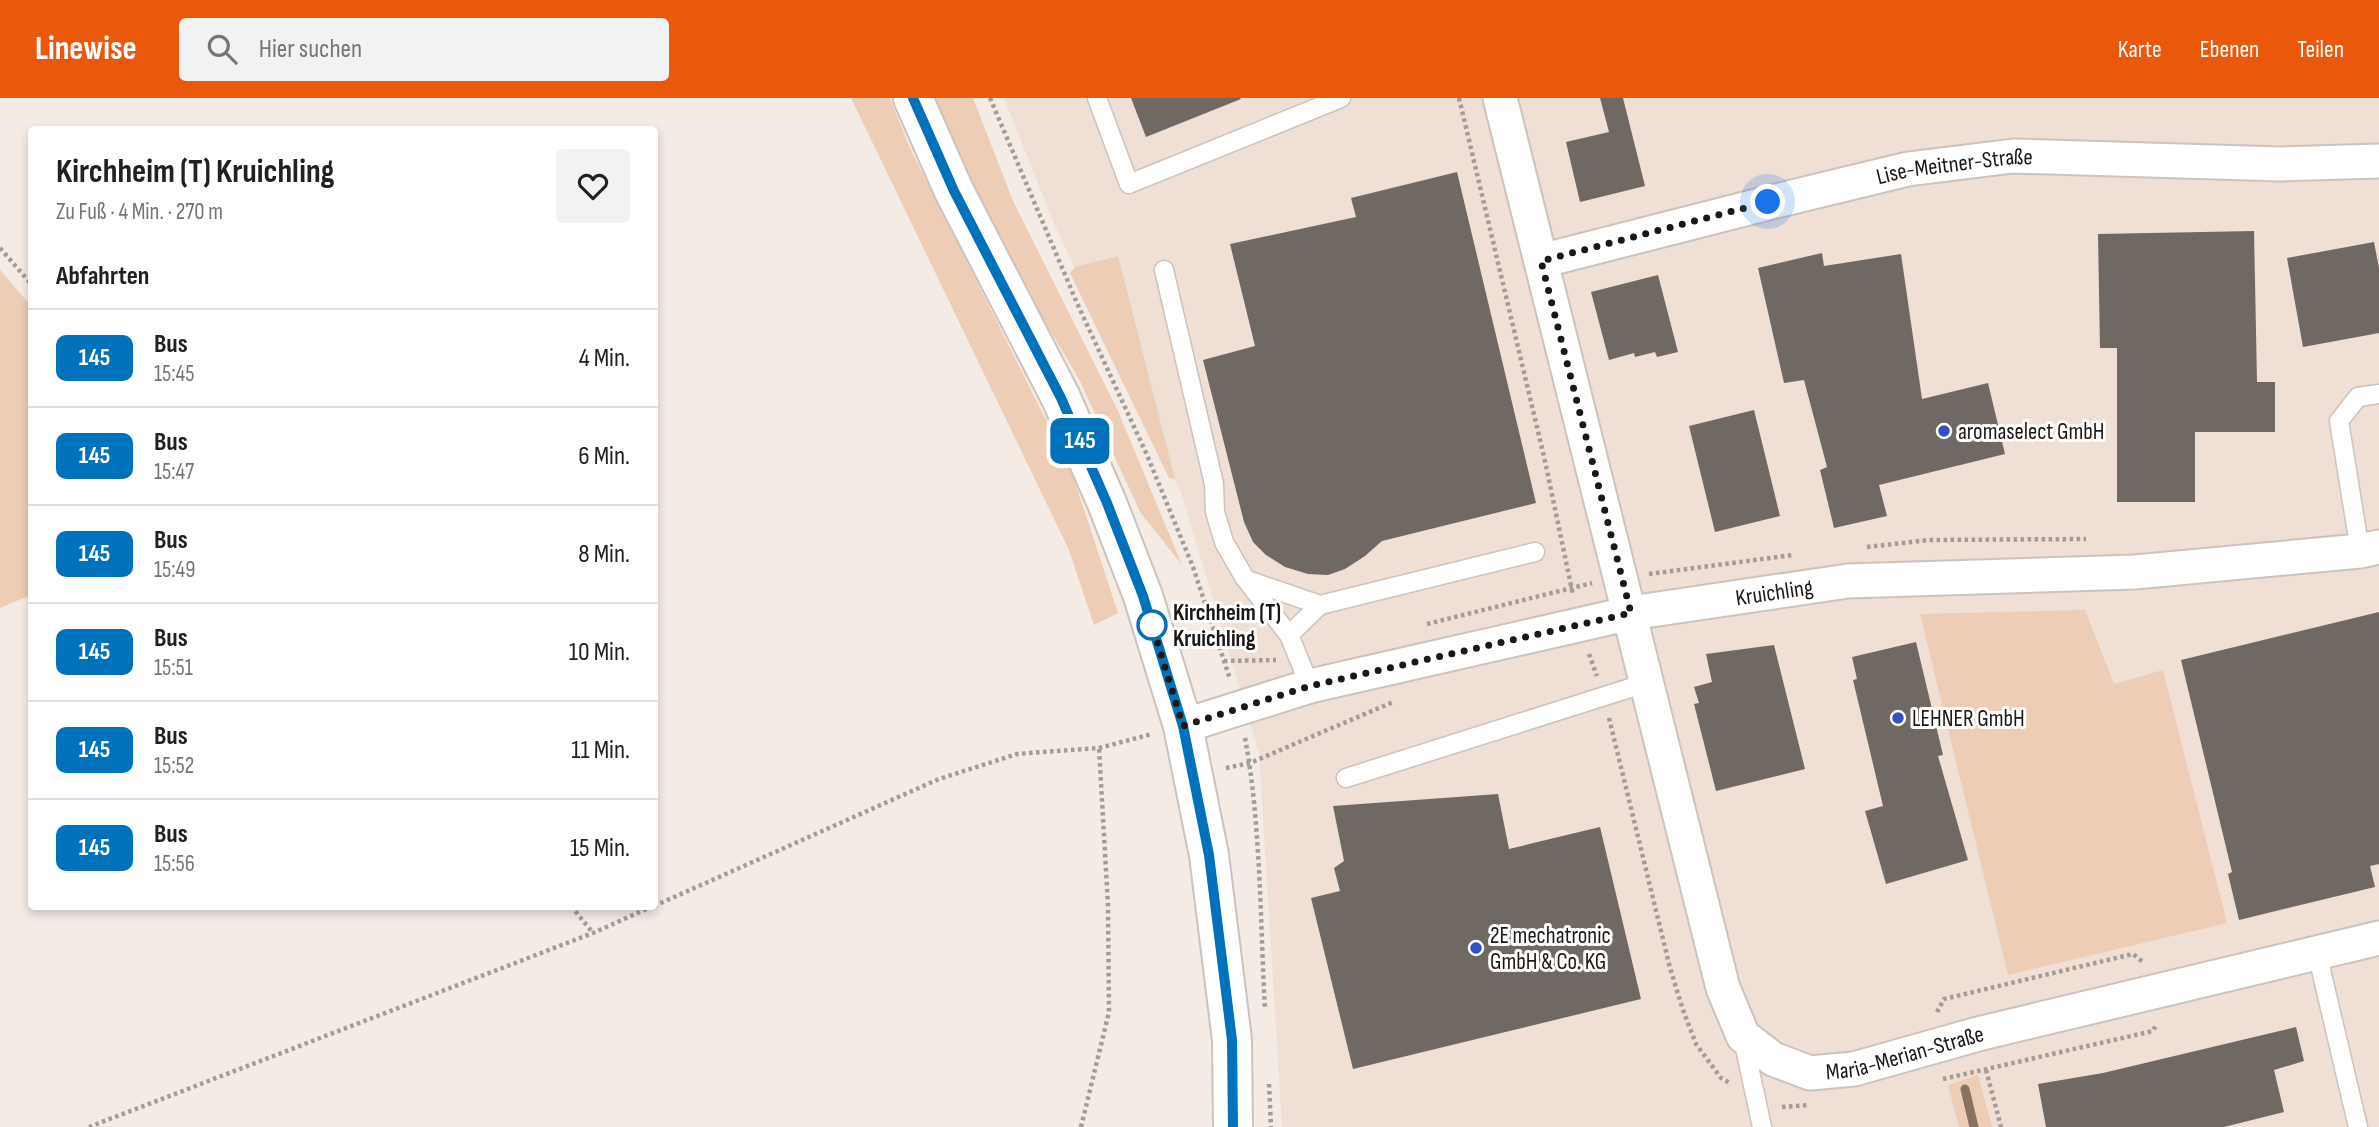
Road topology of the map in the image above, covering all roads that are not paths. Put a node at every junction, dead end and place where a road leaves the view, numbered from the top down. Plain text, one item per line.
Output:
1 (913, 98) edge
2 (1097, 98) edge
3 (1341, 98) edge
4 (1500, 98) edge
5 (2379, 161) edge
6 (1541, 261) junction
7 (1164, 270) dead end
8 (2379, 394) edge
9 (2370, 549) edge
10 (1535, 552) dead end
11 (1247, 580) junction
12 (1320, 605) junction
13 (1631, 613) junction
14 (1289, 635) junction
15 (1646, 683) junction
16 (1310, 686) junction
17 (1183, 726) junction
18 (1346, 778) dead end
19 (2374, 946) edge
20 (2317, 953) junction
21 (1742, 1035) junction
22 (1233, 1127) edge
23 (1762, 1127) edge
24 (2358, 1127) edge

1 - 17 street
2 - 3 lane
4 - 6 street
5 - 6 street, Lise-Meitner-Straße
6 - 13 street
7 - 11 lane
8 - 9 lane
9 - 13 street, Kruichling
10 - 12 lane
11 - 12 lane
11 - 14 lane
12 - 14 lane
13 - 15 street
13 - 16 street, Kruichling
14 - 16 lane
15 - 18 lane
15 - 21 street
16 - 17 street, Kruichling
17 - 22 street
19 - 20 street, Maria-Merian-Straße
20 - 21 street, Maria-Merian-Straße
20 - 24 lane
21 - 23 lane

